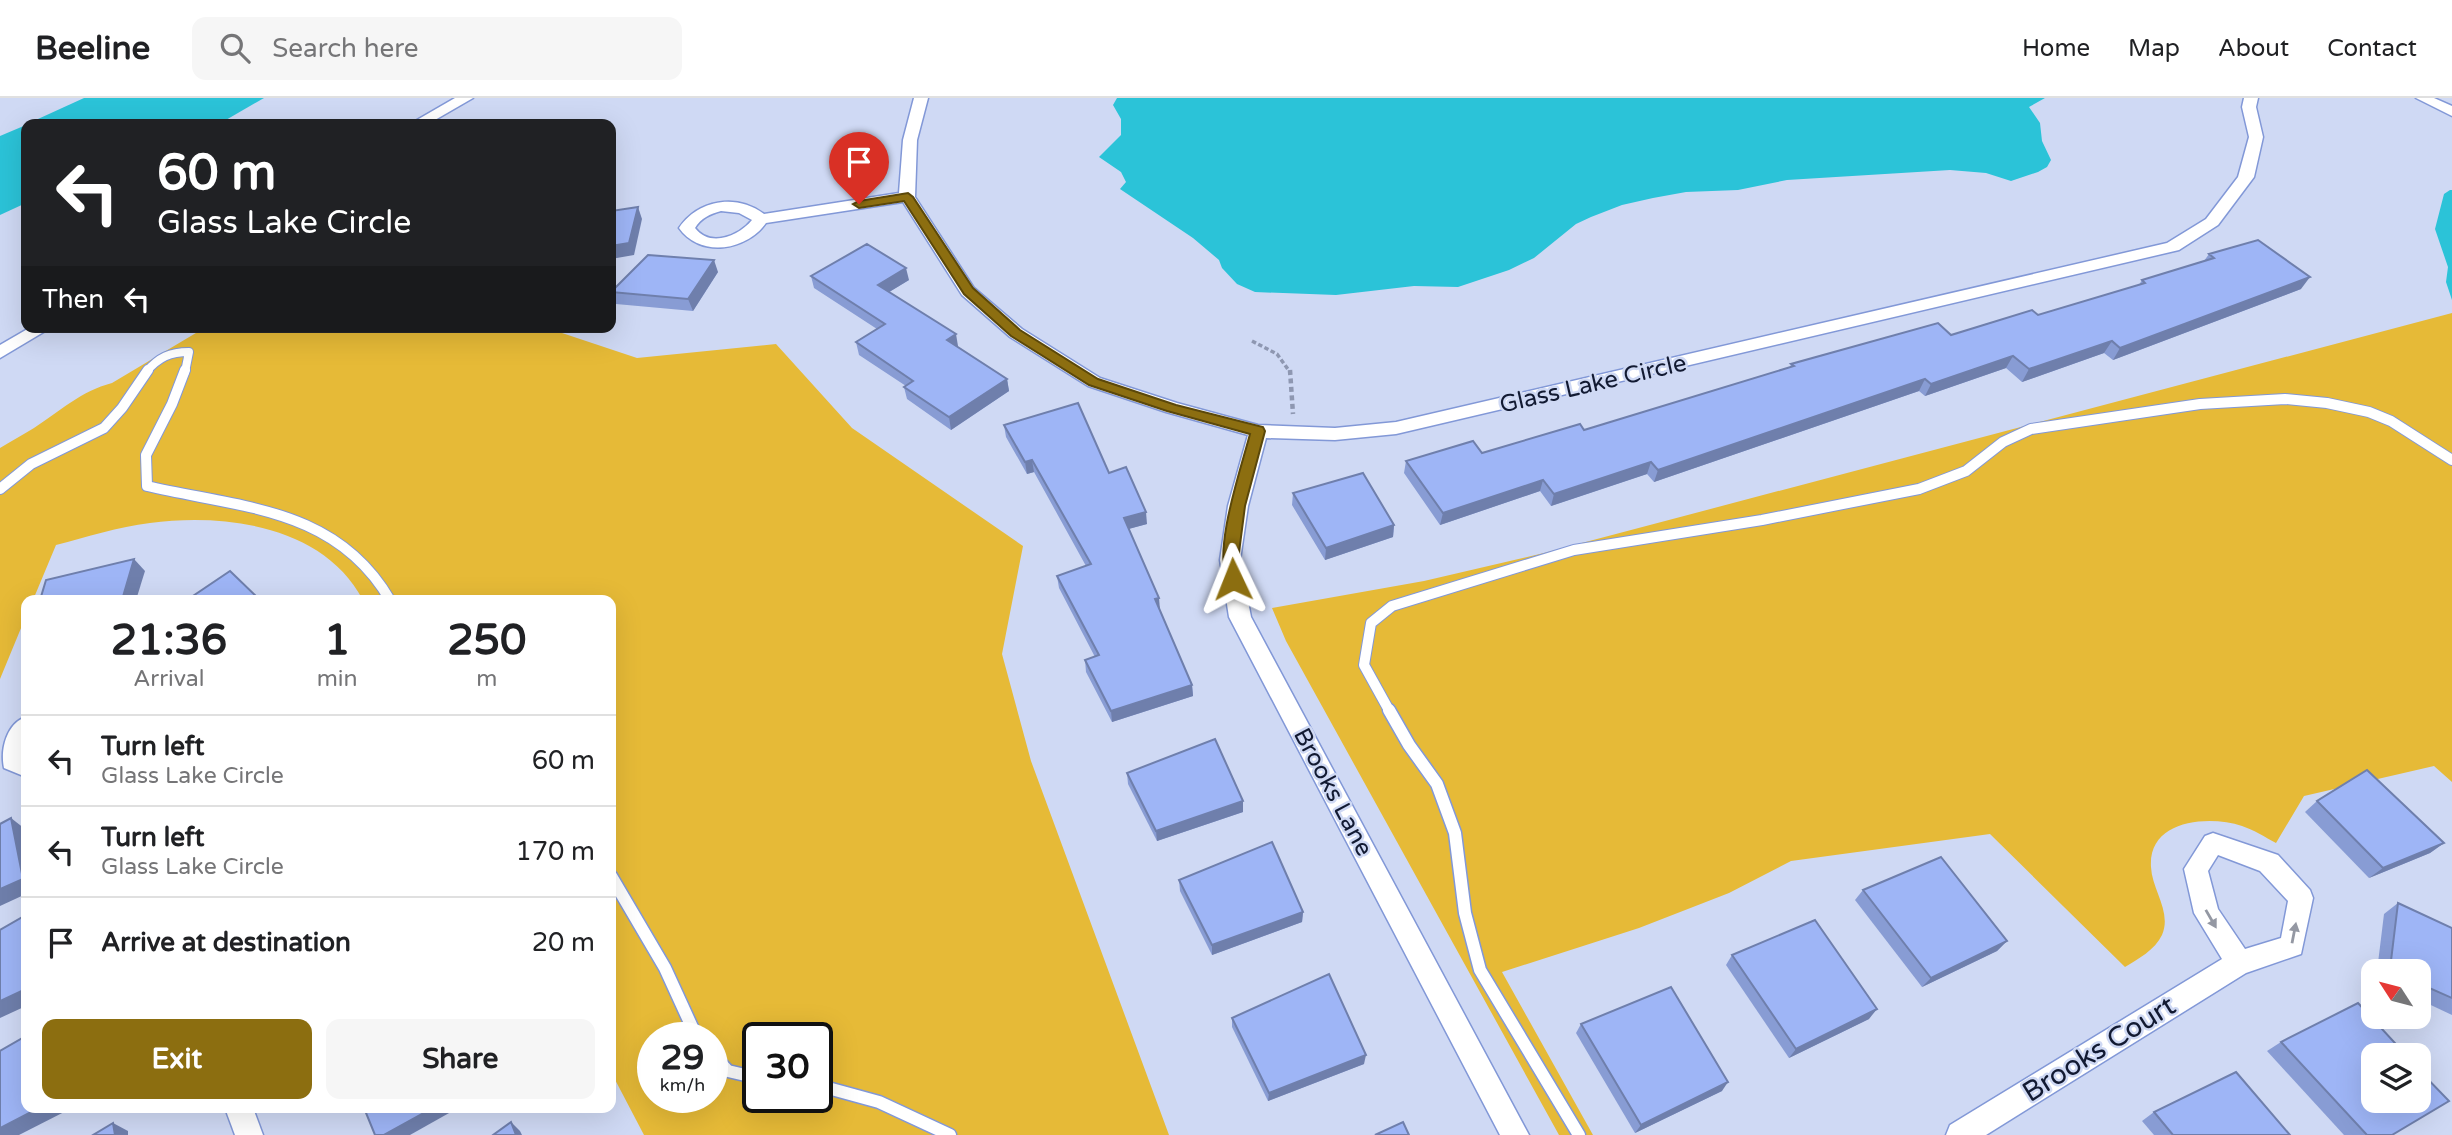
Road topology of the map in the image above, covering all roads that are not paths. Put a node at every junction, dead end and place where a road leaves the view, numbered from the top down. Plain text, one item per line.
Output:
1 (466, 98) edge
2 (921, 98) edge
3 (2251, 98) edge
4 (2423, 98) edge
5 (2452, 111) edge
6 (426, 119) edge
7 (908, 197) junction
8 (761, 219) dead end
9 (33, 333) edge
10 (0, 352) edge
11 (1258, 431) junction
12 (2452, 460) edge
13 (0, 489) edge
14 (386, 595) edge
15 (21, 732) edge
16 (21, 764) edge
17 (616, 885) edge
18 (2239, 963) junction
19 (690, 1022) edge
20 (833, 1089) edge
21 (241, 1113) edge
22 (249, 1135) edge
23 (950, 1135) edge
24 (1515, 1135) edge
25 (1579, 1135) edge
26 (1960, 1135) edge

1 - 6 street
2 - 7 street
3 - 11 street, Glass Lake Circle
4 - 5 street
7 - 8 street
7 - 11 street, Glass Lake Circle
9 - 10 street
11 - 24 street, Brooks Lane
12 - 25 lane
13 - 14 lane
15 - 16 street
17 - 19 lane
18 -> 18 street, Brooks Court
18 - 26 street, Brooks Court
20 - 23 lane
21 - 22 street

